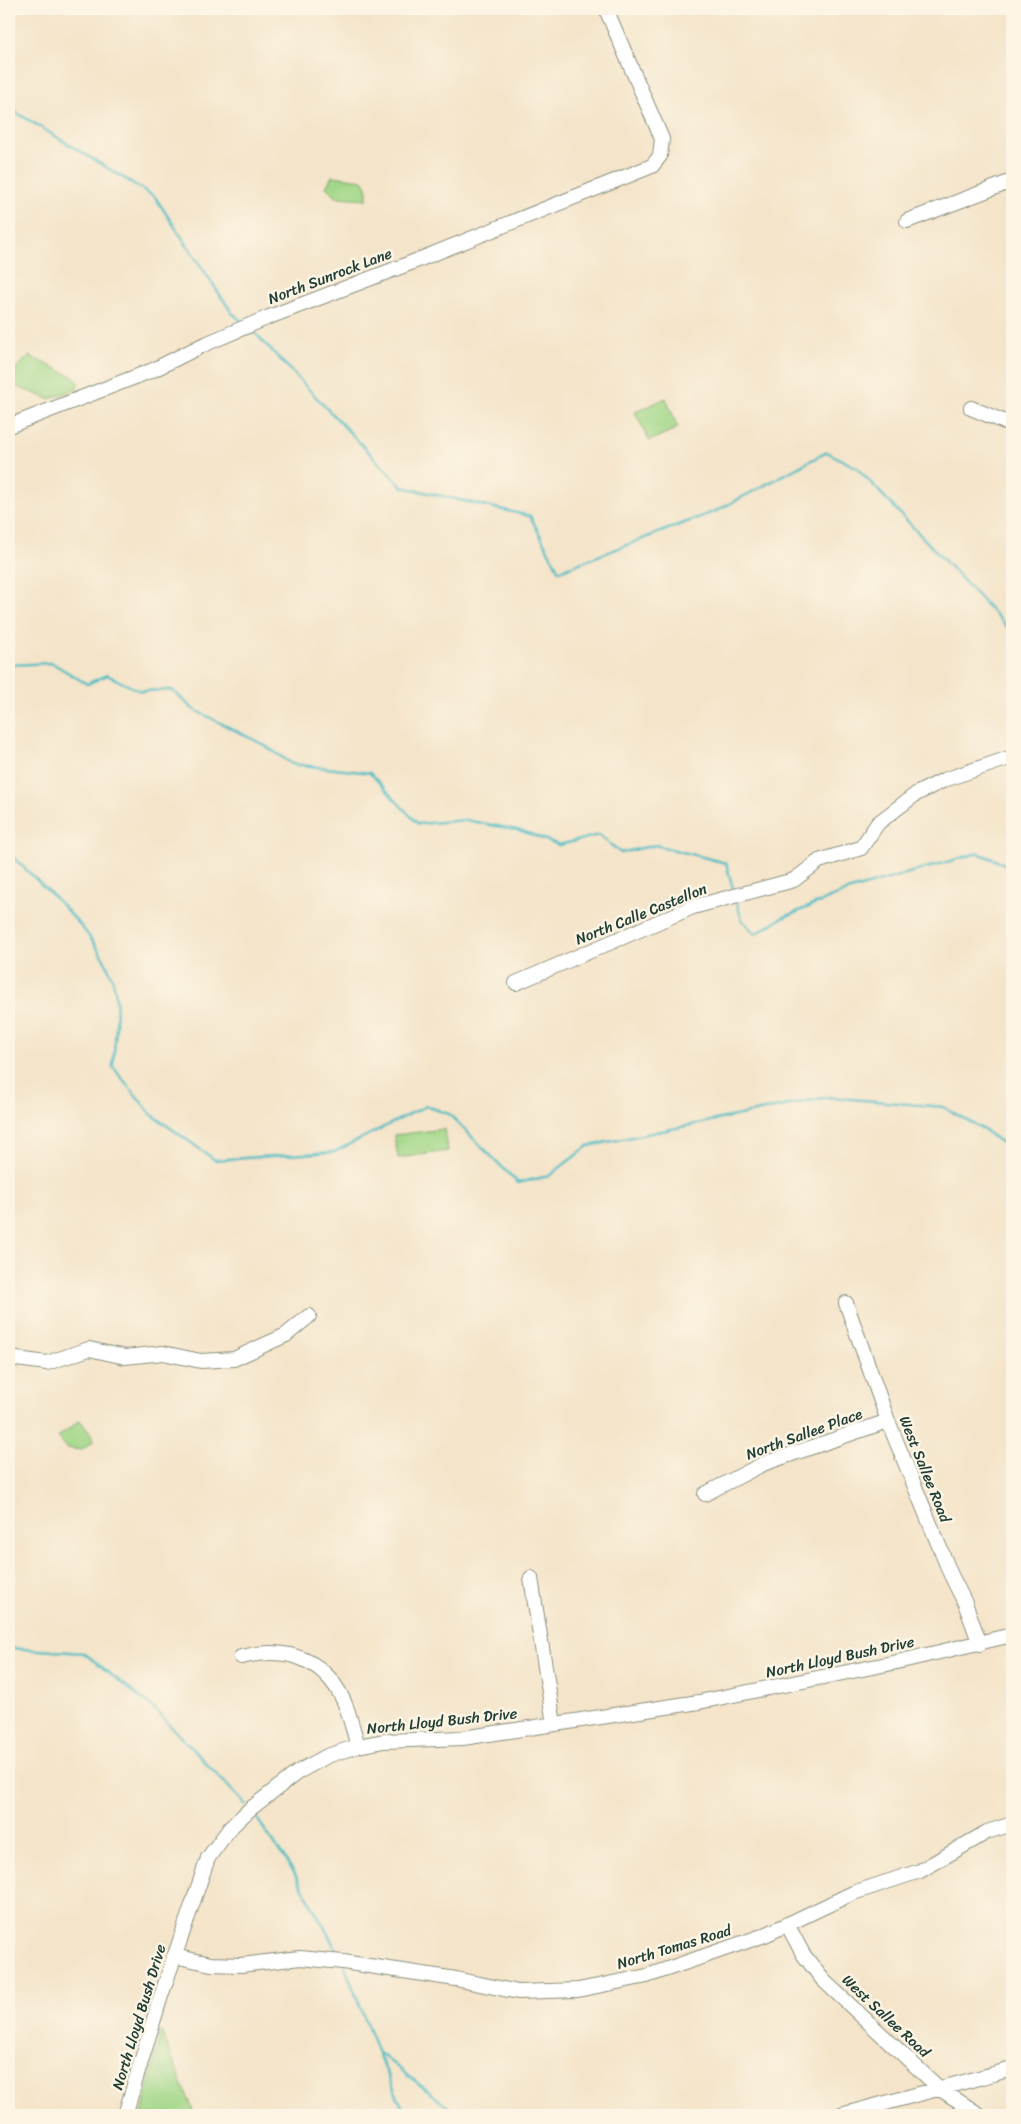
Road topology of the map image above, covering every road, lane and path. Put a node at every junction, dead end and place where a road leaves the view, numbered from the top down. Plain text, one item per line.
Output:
1 (606, 9) edge
2 (1012, 181) edge
3 (908, 221) dead end
4 (971, 408) dead end
5 (1012, 425) edge
6 (9, 426) edge
7 (1012, 757) edge
8 (516, 983) dead end
9 (846, 1303) dead end
10 (309, 1316) dead end
11 (9, 1358) edge
12 (888, 1421) junction
13 (705, 1494) dead end
14 (531, 1578) dead end
15 (1012, 1635) edge
16 (980, 1644) junction
17 (241, 1656) dead end
18 (554, 1724) junction
19 (358, 1746) junction
20 (1012, 1824) edge
21 (787, 1924) junction
22 (174, 1956) junction
23 (1012, 2069) edge
24 (940, 2088) junction
25 (125, 2115) edge
26 (841, 2115) edge
27 (980, 2115) edge

1 - 6 street, North Sunrock Lane
2 - 3 street
4 - 5 street
7 - 8 street, North Calle Castellon
9 - 12 street, West Sallee Road
10 - 11 street
12 - 13 street, North Sallee Place
12 - 16 street, West Sallee Road
14 - 18 street
15 - 16 street, North Lloyd Bush Drive
16 - 18 street, North Lloyd Bush Drive
17 - 19 street
18 - 19 street, North Lloyd Bush Drive
19 - 22 street, North Lloyd Bush Drive
20 - 21 street, North Tomas Road
21 - 22 street, North Tomas Road
21 - 24 street, West Sallee Road
22 - 25 street, North Lloyd Bush Drive
23 - 24 street
24 - 26 street
24 - 27 street, West Sallee Road

